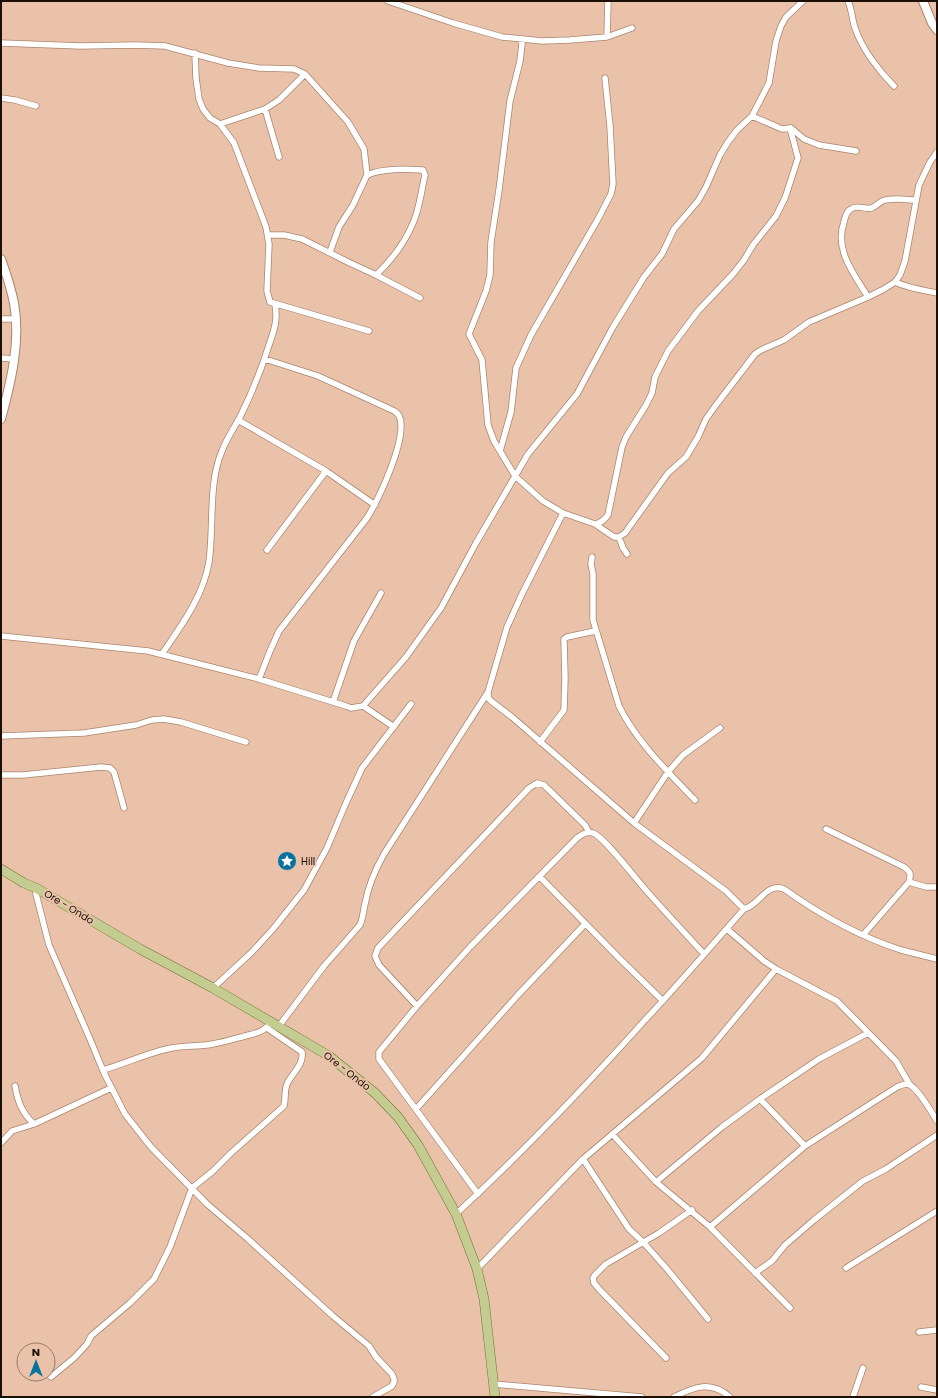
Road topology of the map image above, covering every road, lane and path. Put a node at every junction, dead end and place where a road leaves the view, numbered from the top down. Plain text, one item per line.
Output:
1 (388, 1) edge
2 (608, 1) edge
3 (803, 1) edge
4 (848, 1) edge
5 (922, 1) edge
6 (632, 28) dead end
7 (937, 30) edge
8 (607, 37) junction
9 (521, 38) junction
10 (1, 43) edge
11 (195, 54) junction
12 (306, 74) junction
13 (605, 78) dead end
14 (894, 86) dead end
15 (1, 98) edge
16 (36, 106) dead end
17 (266, 110) junction
18 (752, 116) junction
19 (220, 124) junction
20 (790, 128) junction
21 (856, 150) dead end
22 (937, 152) edge
23 (279, 157) dead end
24 (367, 175) junction
25 (916, 200) junction
26 (269, 235) junction
27 (330, 252) junction
28 (1, 259) edge
29 (376, 275) junction
30 (895, 282) junction
31 (937, 293) edge
32 (868, 297) junction
33 (420, 298) dead end
34 (275, 304) junction
35 (15, 319) junction
36 (1, 320) edge
37 (369, 331) dead end
38 (1, 358) edge
39 (14, 359) junction
40 (265, 359) junction
41 (1, 419) edge
42 (238, 420) junction
43 (500, 451) junction
44 (326, 471) junction
45 (515, 476) junction
46 (375, 505) junction
47 (563, 514) junction
48 (595, 524) junction
49 (619, 537) junction
50 (267, 550) dead end
51 (627, 554) dead end
52 (592, 557) dead end
53 (381, 593) dead end
54 (596, 631) junction
55 (1, 636) edge
56 (162, 654) junction
57 (259, 679) junction
58 (488, 692) junction
59 (333, 702) junction
60 (411, 704) dead end
61 (363, 706) junction
62 (394, 727) junction
63 (720, 728) dead end
64 (1, 736) edge
65 (246, 742) dead end
66 (540, 742) junction
67 (668, 772) junction
68 (1, 775) edge
69 (695, 800) dead end
70 (124, 808) dead end
71 (634, 822) junction
72 (826, 829) dead end
73 (589, 832) junction
74 (1, 863) edge
75 (1, 869) edge
76 (540, 877) junction
77 (909, 882) junction
78 (33, 886) junction
79 (937, 887) edge
80 (744, 909) junction
81 (585, 924) junction
82 (727, 928) junction
83 (863, 935) junction
84 (704, 954) junction
85 (937, 959) edge
86 (776, 969) junction
87 (213, 988) junction
88 (663, 1001) junction
89 (417, 1006) junction
90 (273, 1026) junction
91 (868, 1033) junction
92 (102, 1070) junction
93 (910, 1085) junction
94 (15, 1086) dead end
95 (111, 1088) junction
96 (760, 1099) junction
97 (416, 1109) junction
98 (935, 1112) edge
99 (937, 1121) edge
100 (34, 1124) junction
101 (612, 1134) junction
102 (937, 1135) edge
103 (1, 1143) edge
104 (805, 1146) junction
105 (583, 1159) junction
106 (656, 1182) junction
107 (192, 1188) junction
108 (478, 1194) junction
109 (692, 1210) junction
110 (937, 1211) edge
111 (456, 1214) junction
112 (710, 1227) junction
113 (643, 1242) junction
114 (477, 1268) junction
115 (846, 1268) dead end
116 (755, 1273) junction
117 (790, 1308) dead end
118 (708, 1319) dead end
119 (937, 1330) edge
120 (919, 1332) dead end
121 (666, 1358) dead end
122 (863, 1368) dead end
123 (56, 1373) edge
124 (494, 1384) junction
125 (921, 1388) dead end
126 (937, 1390) edge
127 (595, 1395) edge
128 (373, 1397) edge
129 (495, 1397) edge
130 (642, 1397) edge
131 (674, 1397) edge
132 (730, 1397) edge
133 (853, 1397) edge

1 - 9 street
2 - 8 street
3 - 18 street
4 - 14 street
5 - 7 main road
6 - 8 street
8 - 9 street
9 - 43 street
10 - 11 street
11 - 12 street
11 - 19 street
12 - 17 street
12 - 24 street
13 - 43 street
15 - 16 street
17 - 19 street
17 - 23 street
18 - 20 street
18 - 45 street
19 - 26 street
20 - 21 street
20 - 48 street
22 - 25 street
24 - 27 street
24 - 29 street
25 - 30 street
25 - 32 street
26 - 27 street
26 - 34 street
27 - 29 street
28 - 35 main road
29 - 33 street
30 - 31 street
30 - 32 street
32 - 49 street
34 - 37 street
34 - 40 street
35 - 36 street
35 - 39 main road
38 - 39 street
39 - 41 main road
40 - 42 street
40 - 46 street
42 - 44 street
42 - 56 street
43 - 45 street
44 - 46 street
44 - 50 street
45 - 47 street
45 - 61 street
46 - 57 street
47 - 48 street
47 - 58 street
48 - 49 street
49 - 51 street
52 - 54 street
53 - 59 street
54 - 66 street
54 - 67 street
55 - 56 street
56 - 57 street
57 - 59 street
58 - 66 street
58 - 90 street
59 - 61 street
60 - 62 street
61 - 62 street
62 - 87 street
63 - 67 street
64 - 65 street
66 - 71 street
67 - 69 street
67 - 71 street
68 - 70 street
71 - 80 street
72 - 77 street
73 - 76 street
73 - 84 street
73 - 89 street
74 - 78 main road
75 - 78 main road
76 - 81 street
76 - 89 street
77 - 79 street
77 - 83 street
78 - 87 main road, Ore - Ondo
78 - 92 street
80 - 82 street
80 - 83 street
81 - 88 street
81 - 97 street
82 - 84 street
82 - 86 street
83 - 85 street
84 - 88 street
86 - 91 street
86 - 101 street
87 - 90 main road, Ore - Ondo
88 - 108 street
89 - 97 street
90 - 92 street
90 - 107 street
90 - 111 main road, Ore - Ondo
91 - 93 street
91 - 96 street
92 - 95 street
93 - 98 street
93 - 104 street
94 - 100 street
95 - 100 street
95 - 107 street
96 - 104 street
96 - 106 street
97 - 108 street
98 - 99 street
100 - 103 street
101 - 105 street
101 - 106 street
102 - 116 street
104 - 112 street
105 - 113 street
105 - 114 street
106 - 109 street
107 - 123 street
107 - 128 street
108 - 111 street
109 - 112 street
109 - 113 street
110 - 115 street
111 - 114 main road, Ore - Ondo
112 - 116 street
113 - 118 street
113 - 121 street
114 - 124 main road, Ore - Ondo
116 - 117 street
119 - 120 street
122 - 133 street
124 - 127 street
124 - 129 main road, Ore - Ondo
125 - 126 street
127 - 130 street
131 - 132 street

